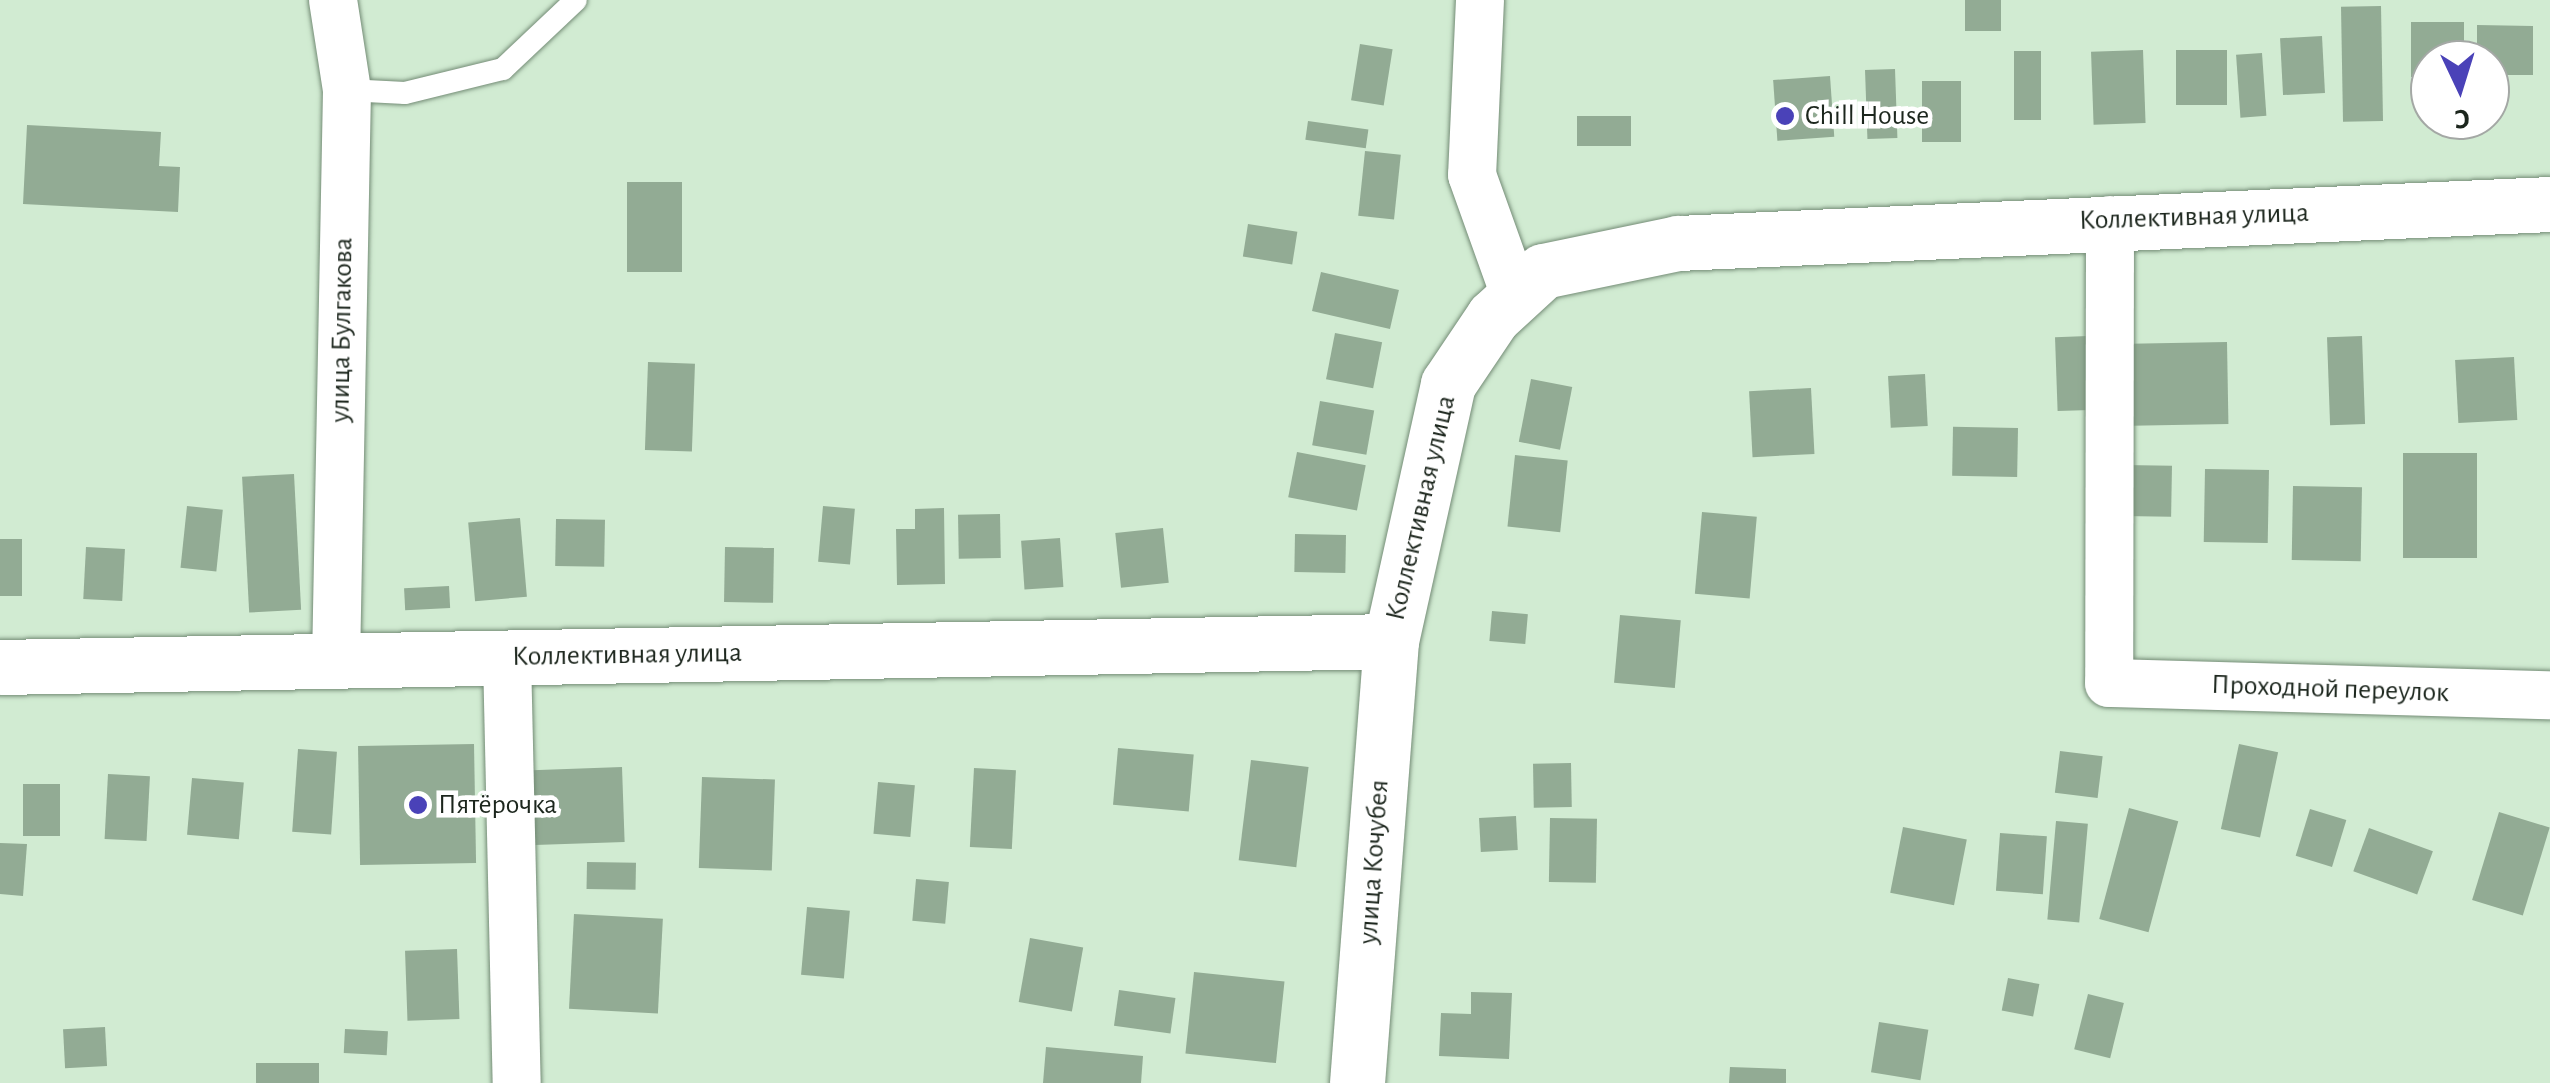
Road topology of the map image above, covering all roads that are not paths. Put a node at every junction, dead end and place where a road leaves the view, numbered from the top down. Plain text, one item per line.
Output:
1 (333, 0) edge
2 (576, 0) edge
3 (1480, 0) edge
4 (347, 90) junction
5 (2550, 204) edge
6 (2110, 220) junction
7 (1514, 292) junction
8 (1390, 641) junction
9 (507, 657) junction
10 (336, 661) junction
11 (0, 667) edge
12 (2550, 695) edge
13 (517, 1083) edge
14 (1356, 1083) edge

1 - 4 street, улица Булгакова
2 - 4 lane
3 - 7 street
4 - 10 street, улица Булгакова
5 - 6 street, Коллективная улица
6 - 7 street, Коллективная улица
6 - 12 street, Проходной переулок
7 - 8 street, Коллективная улица
8 - 9 street, Коллективная улица
8 - 14 street, улица Кочубея
9 - 10 street, Коллективная улица
9 - 13 street
10 - 11 street, Коллективная улица

